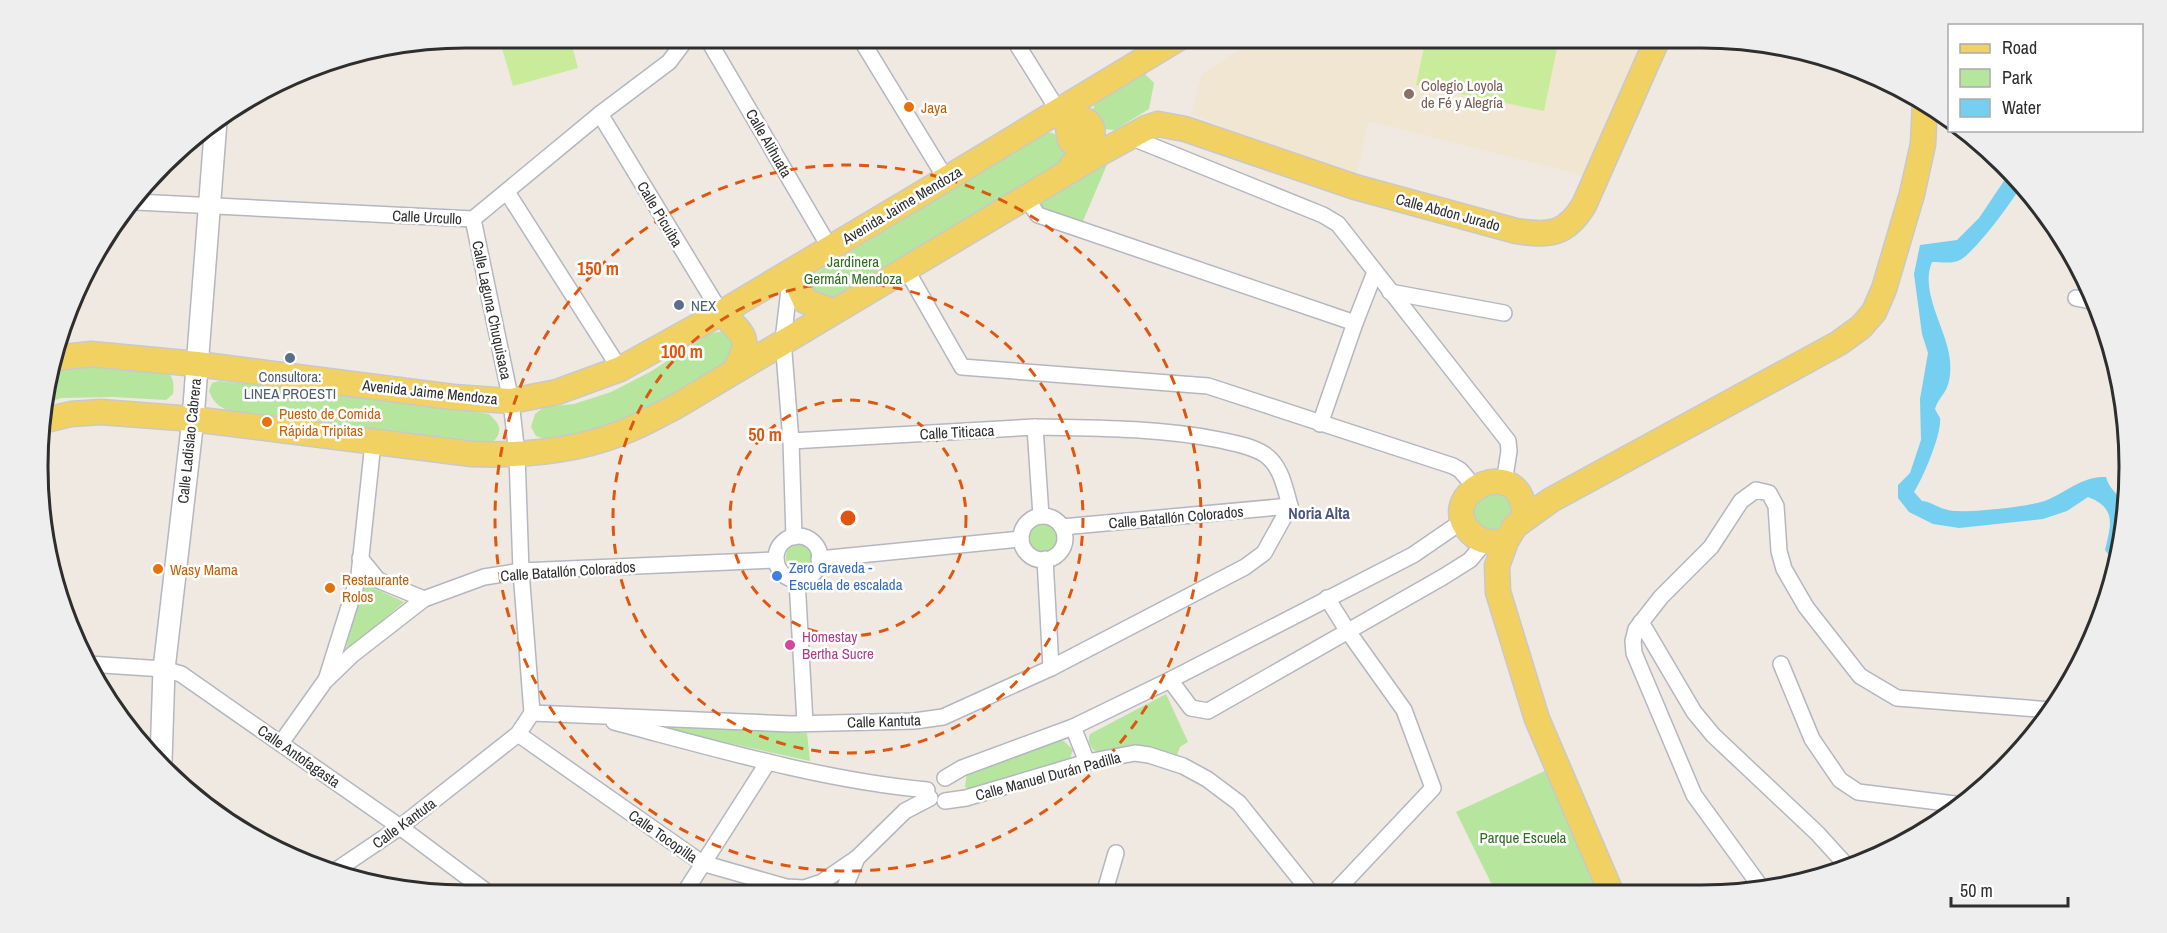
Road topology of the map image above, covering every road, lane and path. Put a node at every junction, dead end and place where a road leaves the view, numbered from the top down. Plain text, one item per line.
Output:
1 (680, 48) edge
2 (713, 48) edge
3 (866, 48) edge
4 (1021, 48) edge
5 (1163, 48) edge
6 (1654, 48) edge
7 (1924, 113) edge
8 (600, 114) junction
9 (1078, 122) junction
10 (215, 132) edge
11 (1130, 137) junction
12 (946, 179) junction
13 (507, 192) junction
14 (1026, 198) junction
15 (142, 202) edge
16 (211, 205) junction
17 (473, 219) junction
18 (830, 248) junction
19 (906, 269) junction
20 (792, 272) junction
21 (1375, 272) junction
22 (1390, 292) junction
23 (2076, 298) dead end
24 (2084, 300) edge
25 (833, 311) junction
26 (721, 313) junction
27 (1504, 313) dead end
28 (1354, 323) junction
29 (783, 340) junction
30 (62, 357) edge
31 (197, 364) junction
32 (620, 369) junction
33 (735, 370) junction
34 (511, 401) junction
35 (51, 419) edge
36 (193, 420) junction
37 (1320, 424) junction
38 (1035, 427) junction
39 (790, 441) junction
40 (373, 443) junction
41 (517, 455) junction
42 (1504, 483) junction
43 (1475, 487) junction
44 (1290, 506) junction
45 (1041, 516) junction
46 (1524, 518) junction
47 (1464, 520) junction
48 (1062, 527) junction
49 (794, 537) junction
50 (1021, 539) junction
51 (1495, 541) junction
52 (360, 558) junction
53 (1045, 559) junction
54 (776, 560) junction
55 (819, 560) junction
56 (521, 571) junction
57 (797, 580) junction
58 (1327, 598) junction
59 (424, 599) junction
60 (1641, 622) junction
61 (1347, 630) junction
62 (1781, 664) dead end
63 (98, 665) edge
64 (1051, 668) junction
65 (164, 669) junction
66 (1170, 680) junction
67 (325, 681) junction
68 (2041, 709) edge
69 (532, 713) junction
70 (582, 714) junction
71 (805, 723) junction
72 (1073, 727) junction
73 (518, 734) junction
74 (281, 743) junction
75 (160, 751) edge
76 (768, 762) junction
77 (1087, 762) junction
78 (945, 778) junction
79 (928, 794) junction
80 (945, 801) junction
81 (1949, 803) edge
82 (400, 827) junction
83 (1116, 853) dead end
84 (856, 858) junction
85 (1842, 860) edge
86 (702, 863) junction
87 (342, 866) edge
88 (1756, 881) edge
89 (476, 885) edge
90 (689, 885) edge
91 (779, 885) edge
92 (813, 885) edge
93 (846, 885) edge
94 (1107, 885) edge
95 (1305, 885) edge
96 (1342, 885) edge
97 (1608, 885) edge

1 - 8 street, Calle Urcullo
2 - 18 street, Calle Alihuata
3 - 12 street
4 - 9 street
5 - 9 main road, Avenida Jaime Mendoza
6 - 11 main road, Calle Abdon Jurado
7 - 46 main road
8 - 13 street, Calle Urcullo
8 - 26 street, Calle Picuiba
9 - 11 main road, Calle Abdon Jurado
9 - 12 main road, Avenida Jaime Mendoza
9 - 14 main road, Avenida Jaime Mendoza
10 - 16 main road, Calle Ladislao Cabrera
11 - 21 street
12 - 18 main road, Avenida Jaime Mendoza
13 - 17 street, Calle Urcullo
13 - 32 street
14 - 19 main road, Avenida Jaime Mendoza
14 - 28 street
15 - 16 street, Calle Urcullo
16 - 17 street, Calle Urcullo
16 - 31 main road, Calle Ladislao Cabrera
17 - 34 street, Calle Laguna Chuquisaca
18 - 20 main road, Avenida Jaime Mendoza
19 - 25 main road, Avenida Jaime Mendoza
19 - 37 street
20 - 25 main road
20 - 26 main road, Avenida Jaime Mendoza
20 - 29 street
21 - 22 street
21 - 28 street
22 - 27 street
22 - 42 street
23 - 24 street
25 - 29 main road, Avenida Jaime Mendoza
26 - 32 main road, Avenida Jaime Mendoza
26 - 33 main road
28 - 37 street
29 - 33 main road, Avenida Jaime Mendoza
29 - 39 street
30 - 31 main road, Avenida Jaime Mendoza
31 - 34 main road, Avenida Jaime Mendoza
31 - 36 main road, Calle Ladislao Cabrera
32 - 34 main road, Avenida Jaime Mendoza
33 - 41 main road, Avenida Jaime Mendoza
34 - 41 street
35 - 36 main road, Avenida Jaime Mendoza
36 - 40 main road, Avenida Jaime Mendoza
36 - 65 main road, Calle Ladislao Cabrera
37 - 43 street
38 - 39 street, Calle Titicaca
38 - 44 street, Calle Titicaca
38 - 45 street
39 - 49 street
40 - 41 main road, Avenida Jaime Mendoza
40 - 52 street
41 - 56 street
42 - 43 main road
42 - 46 main road
43 - 47 main road
44 - 48 street, Calle Batallón Colorados
44 - 64 street, Calle Kantuta
45 - 48 street
45 - 50 street
46 - 51 main road
47 - 51 main road
47 - 58 street
48 - 53 street
49 - 54 street
49 - 55 street
50 - 53 street
50 - 55 street
51 - 61 street
51 - 97 main road
52 - 59 street
52 - 67 street
53 - 64 street
54 - 56 street, Calle Batallón Colorados
54 - 57 street
55 - 57 street
56 - 59 street, Calle Batallón Colorados
56 - 69 street
57 - 71 street
58 - 61 street
58 - 66 street
59 - 67 street, Calle Batallón Colorados
60 - 68 street
60 - 85 street
60 - 88 street
61 - 66 street
61 - 96 street
62 - 81 street
63 - 65 street, Calle Antofagasta
64 - 71 street, Calle Kantuta
65 - 74 street, Calle Antofagasta
65 - 75 main road, Calle Ladislao Cabrera
66 - 72 street
67 - 74 street, Calle Batallón Colorados
69 - 70 street, Calle Kantuta
69 - 73 street, Calle Kantuta
70 - 71 street, Calle Kantuta
70 - 76 street
72 - 77 street
72 - 78 street
73 - 82 street, Calle Kantuta
73 - 86 street, Calle Tocopilla
74 - 82 street, Calle Antofagasta
76 - 79 street
76 - 86 street
77 - 80 street, Calle Manuel Durán Padilla
77 - 95 street, Calle Manuel Durán Padilla
78 - 79 street
78 - 80 street
79 - 80 street
79 - 84 street, Calle Tocopilla
82 - 87 street, Calle Kantuta
82 - 89 street, Calle Antofagasta
83 - 94 street
84 - 92 street, Calle Tocopilla
84 - 93 street
86 - 90 street
86 - 91 street, Calle Tocopilla

